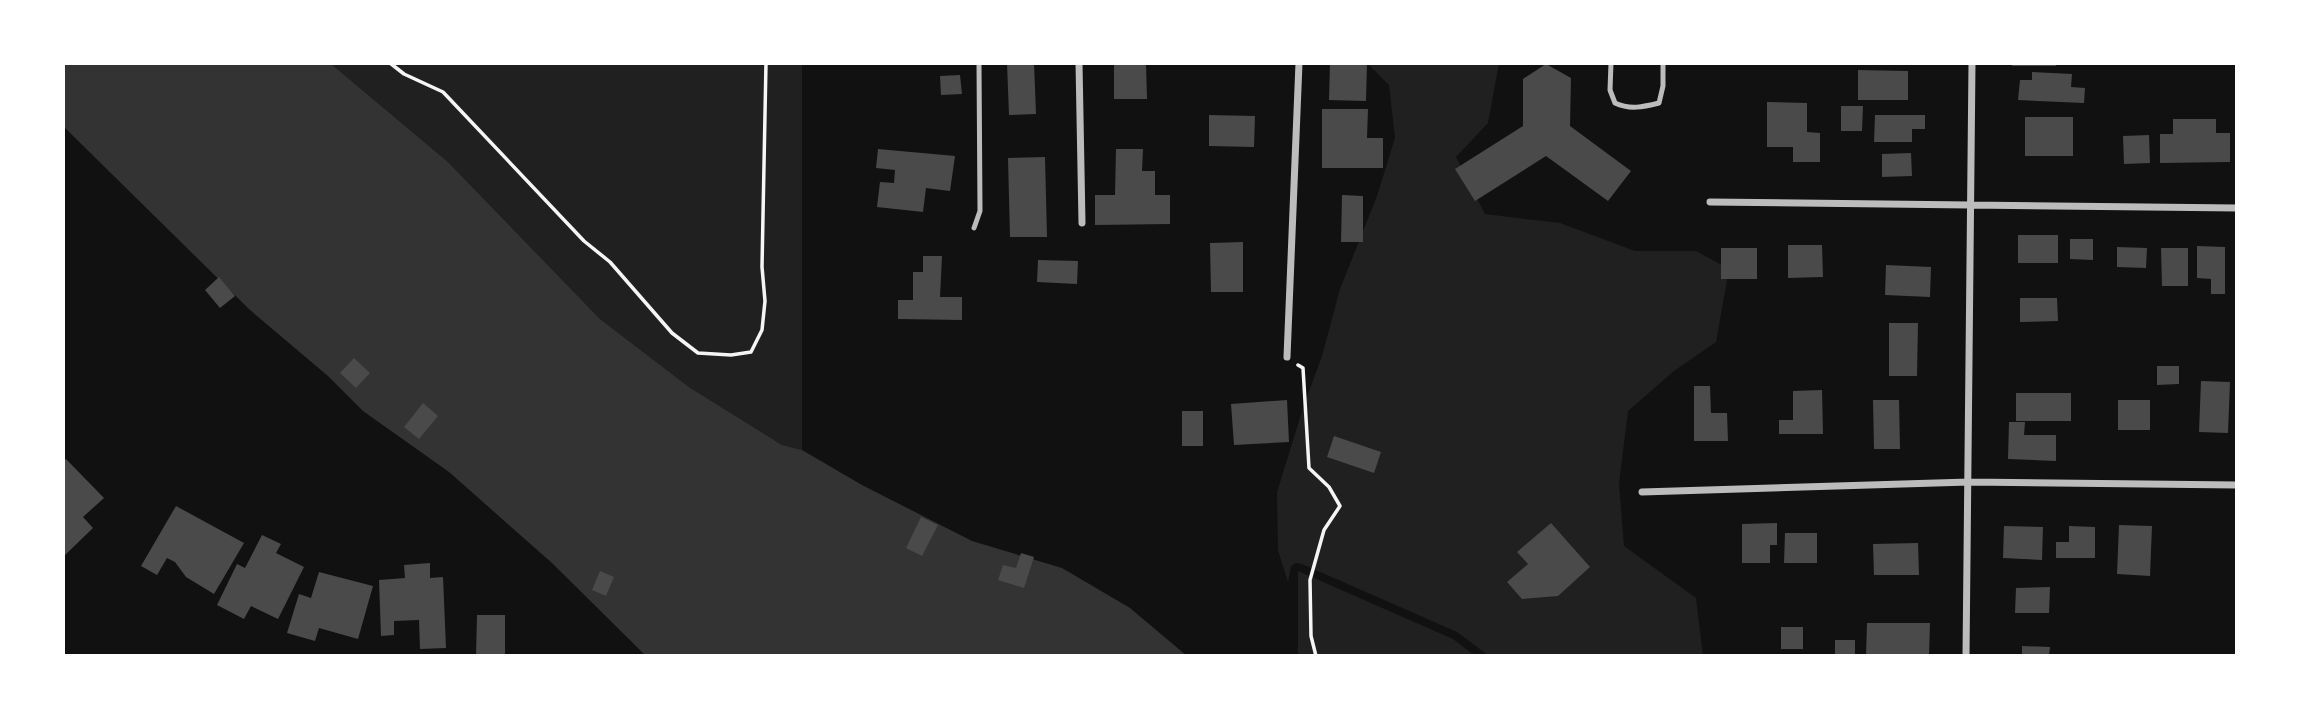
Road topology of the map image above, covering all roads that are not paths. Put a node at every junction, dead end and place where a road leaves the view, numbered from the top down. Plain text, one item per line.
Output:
1 (979, 63) edge
2 (1079, 63) edge
3 (1299, 63) edge
4 (1611, 63) edge
5 (1662, 63) edge
6 (1972, 63) edge
7 (1710, 202) dead end
8 (1972, 206) junction
9 (2237, 208) edge
10 (1082, 223) dead end
11 (974, 228) dead end
12 (1287, 357) road end
13 (1969, 482) junction
14 (2237, 485) edge
15 (1642, 492) dead end
16 (1966, 656) edge

1 - 11 lane
2 - 10 street
3 - 12 street
4 - 5 lane
6 - 8 street
7 - 8 street
8 - 9 street
8 - 13 street
13 - 14 street
13 - 15 street
13 - 16 street

